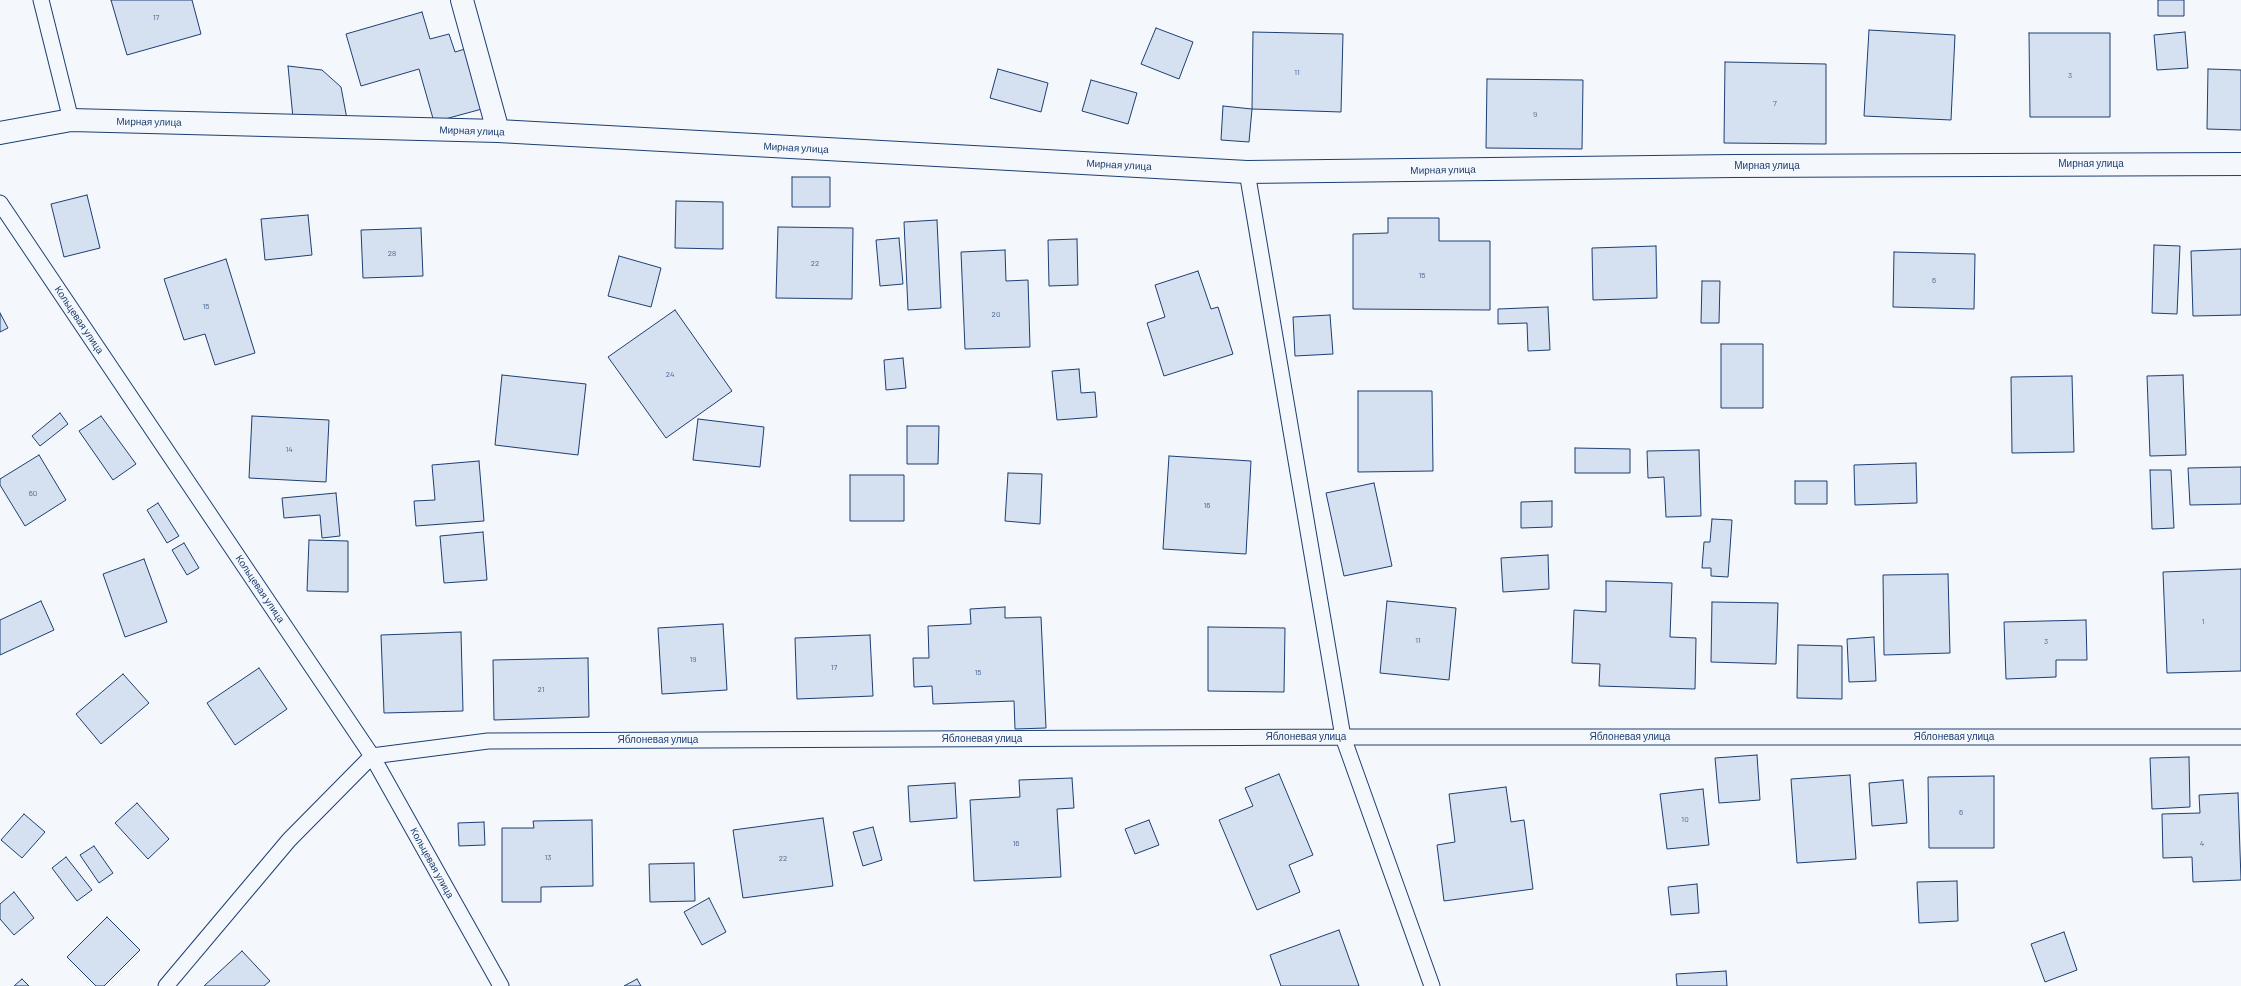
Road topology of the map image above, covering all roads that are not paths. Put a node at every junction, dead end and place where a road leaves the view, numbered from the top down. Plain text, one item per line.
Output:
1 (41, 0) edge
2 (462, 0) edge
3 (70, 120) junction
4 (498, 131) junction
5 (0, 133) edge
6 (2241, 164) edge
7 (1247, 172) junction
8 (0, 203) edge
9 (1343, 737) junction
10 (2241, 737) edge
11 (372, 756) junction
12 (166, 986) edge
13 (501, 986) edge
14 (1432, 986) edge

1 - 3 lane
2 - 4 street
3 - 4 street, Мирная улица
3 - 5 street, Мирная улица
4 - 7 street, Мирная улица
6 - 7 street, Мирная улица
7 - 9 lane
8 - 11 lane, Кольцевая улица
9 - 10 lane, Яблоневая улица
9 - 11 lane, Яблоневая улица
9 - 14 lane
11 - 12 lane
11 - 13 lane, Кольцевая улица

